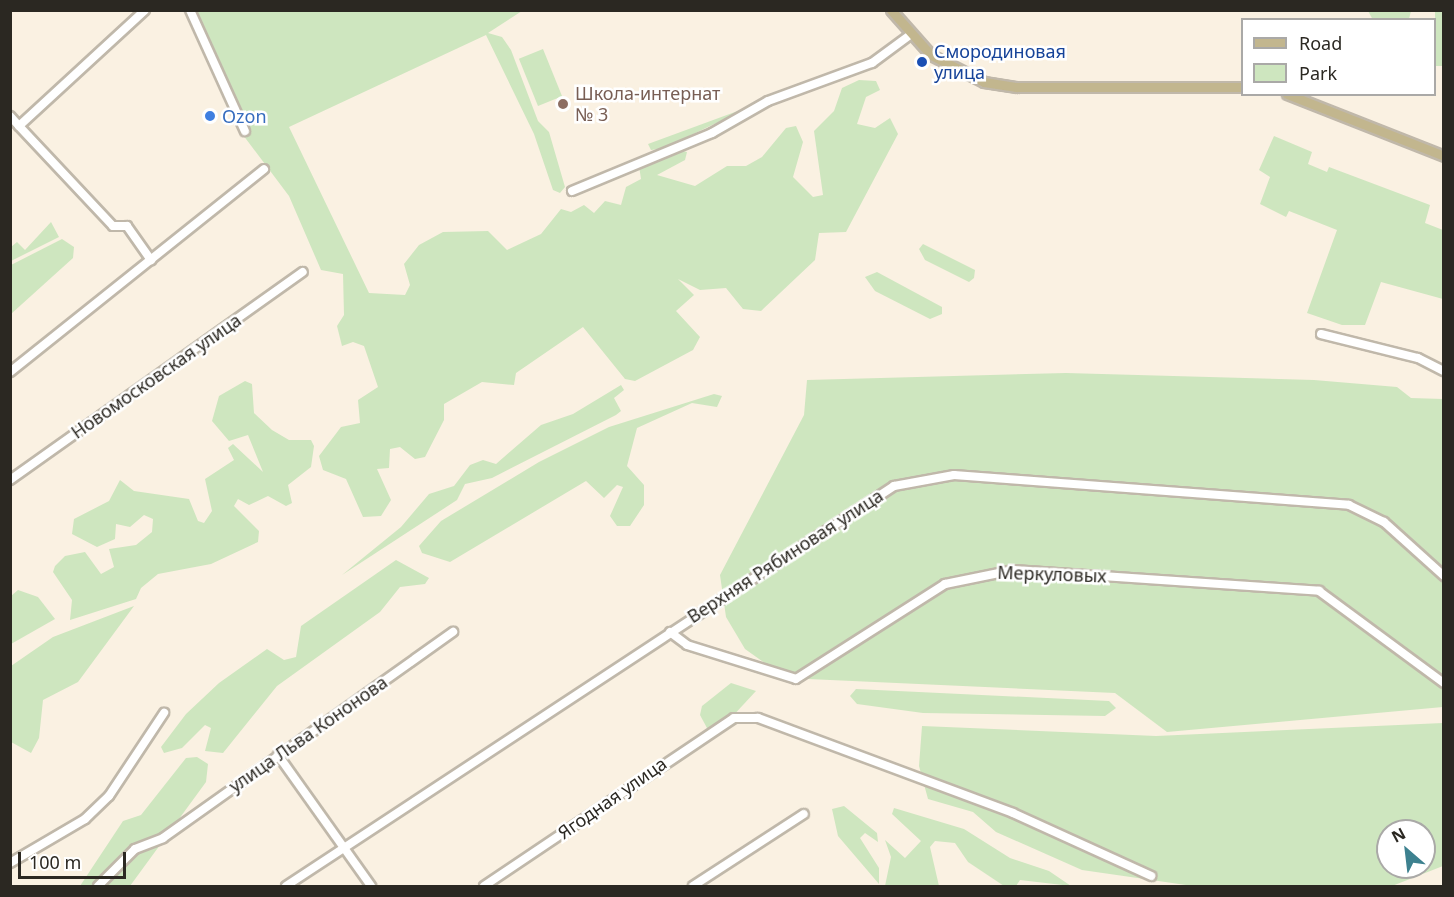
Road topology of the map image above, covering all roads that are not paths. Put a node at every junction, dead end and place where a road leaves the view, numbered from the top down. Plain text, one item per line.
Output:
1 (145, 10) edge
2 (190, 10) edge
3 (891, 10) edge
4 (909, 35) junction
5 (1241, 87) edge
6 (1292, 96) edge
7 (10, 116) edge
8 (19, 126) junction
9 (245, 131) dead end
10 (1443, 156) edge
11 (264, 169) dead end
12 (572, 191) dead end
13 (152, 260) junction
14 (303, 272) dead end
15 (1321, 334) dead end
16 (1443, 371) edge
17 (10, 372) edge
18 (10, 480) edge
19 (1443, 576) edge
20 (453, 632) dead end
21 (670, 632) junction
22 (1443, 683) edge
23 (164, 713) dead end
24 (278, 755) junction
25 (804, 814) dead end
26 (345, 848) junction
27 (10, 863) edge
28 (1151, 876) dead end
29 (98, 886) edge
30 (286, 886) edge
31 (371, 886) edge
32 (484, 886) edge
33 (693, 886) edge

1 - 8 street
2 - 9 street
3 - 4 main road
4 - 5 main road
4 - 12 street
6 - 10 main road
7 - 8 street
8 - 13 street
11 - 13 street
13 - 17 street
14 - 18 street, Новомосковская улица
15 - 16 street
19 - 21 street, Верхняя Рябиновая улица
20 - 24 street, улица Льва Кононова
21 - 22 street, Меркуловых
21 - 26 street, Верхняя Рябиновая улица
23 - 27 street
24 - 26 street
24 - 29 street, улица Льва Кононова
25 - 33 street
26 - 30 street, Верхняя Рябиновая улица
26 - 31 street
28 - 32 street, Ягодная улица

